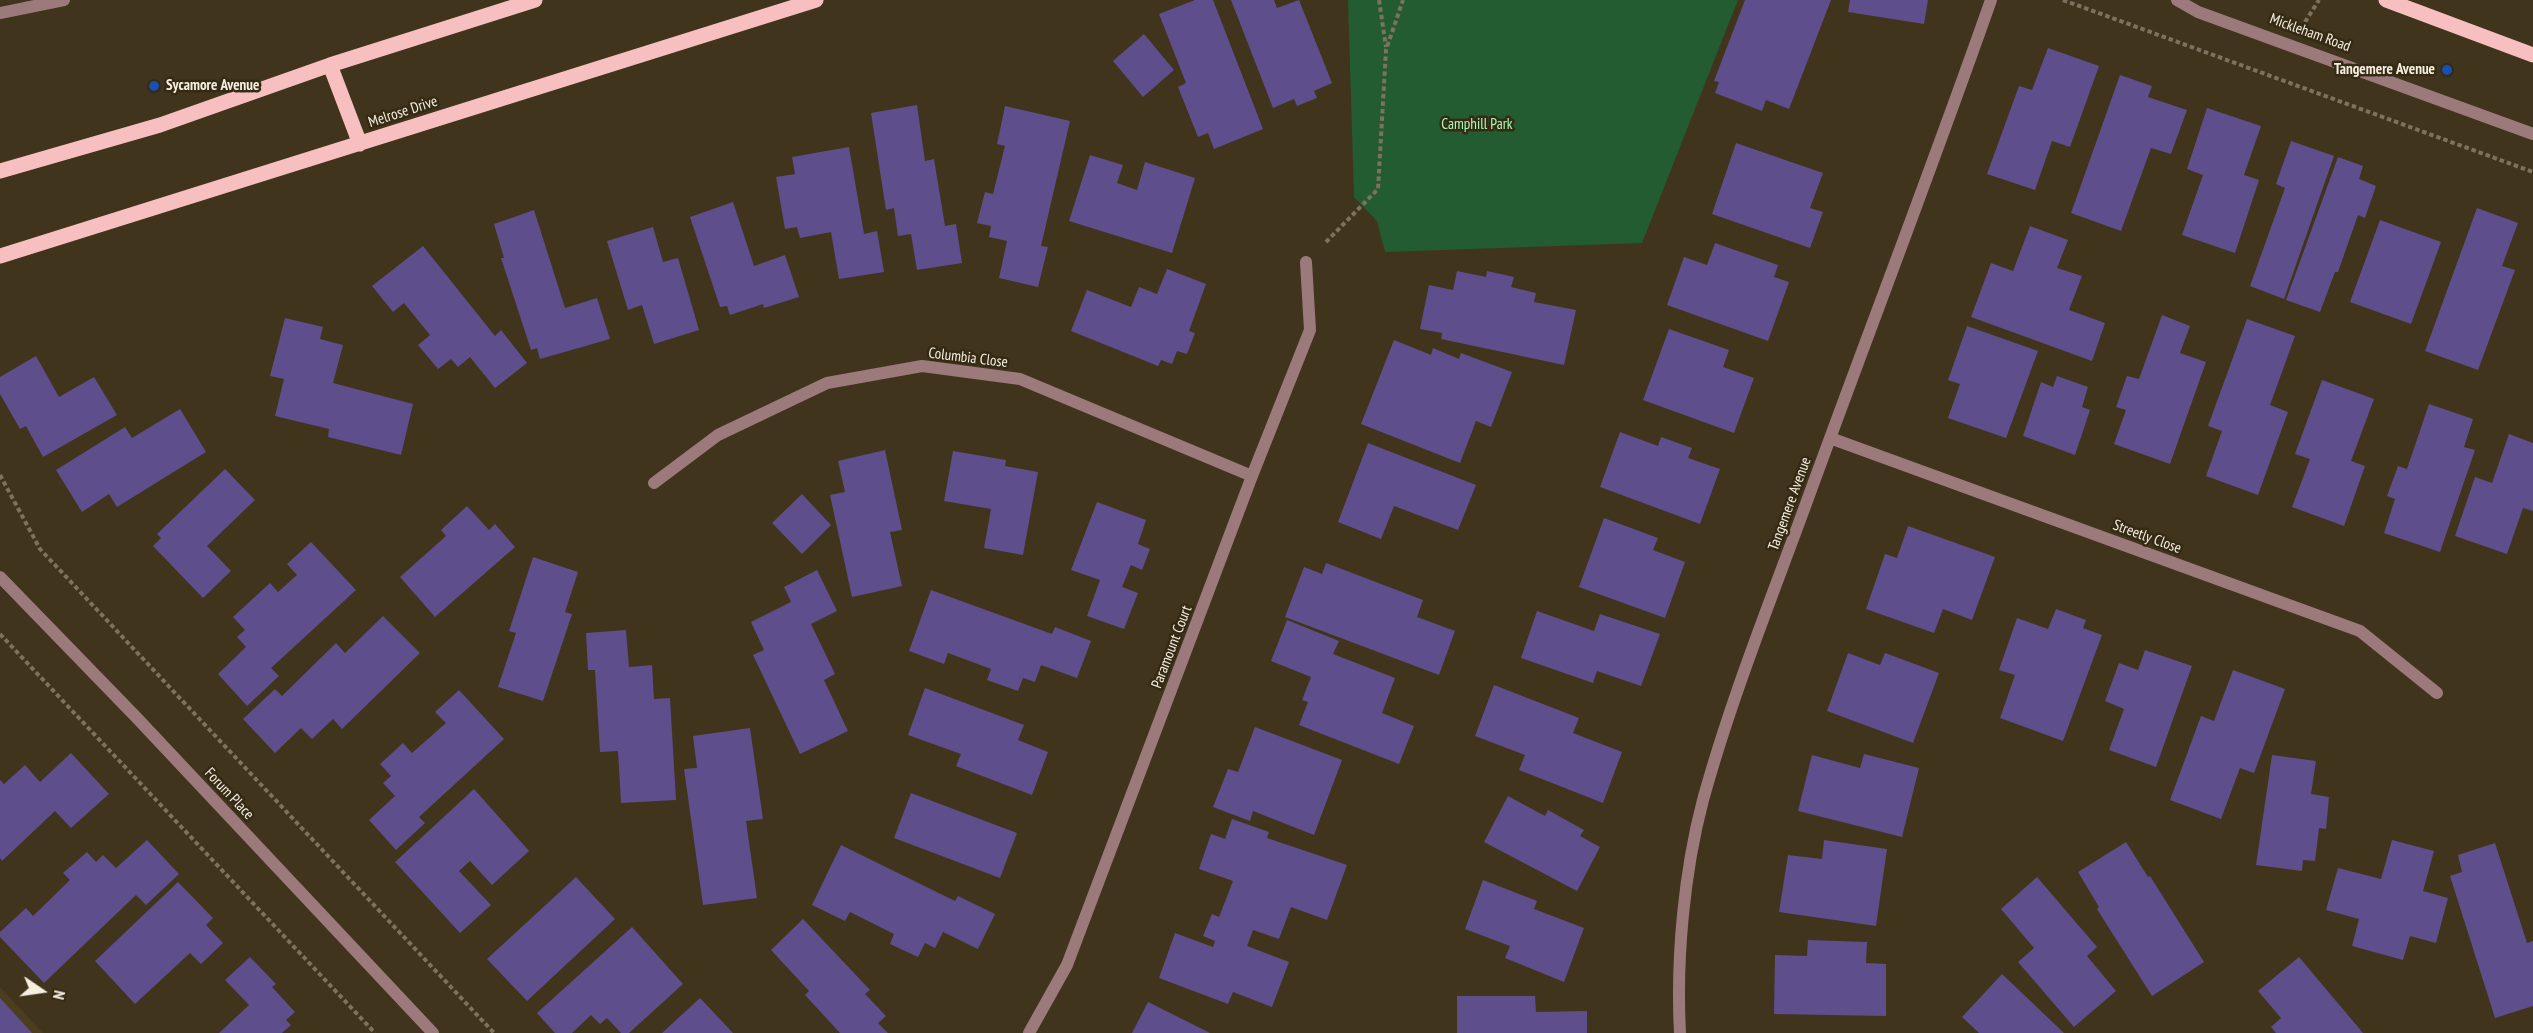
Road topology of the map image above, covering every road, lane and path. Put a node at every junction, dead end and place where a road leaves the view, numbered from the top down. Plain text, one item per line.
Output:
1 (64, 0) edge
2 (535, 0) edge
3 (816, 0) edge
4 (1379, 0) edge
5 (1404, 0) edge
6 (1991, 0) edge
7 (2063, 0) edge
8 (2177, 0) edge
9 (2386, 0) edge
10 (0, 13) edge
11 (1386, 50) junction
12 (2533, 55) edge
13 (330, 65) junction
14 (2533, 134) edge
15 (360, 144) junction
16 (0, 171) edge
17 (2533, 172) edge
18 (0, 256) edge
19 (1306, 262) joint
20 (1830, 438) junction
21 (0, 475) edge
22 (1252, 476) junction
23 (654, 483) dead end
24 (0, 577) edge
25 (0, 634) edge
26 (2437, 693) dead end
27 (375, 1033) edge
28 (433, 1033) edge
29 (494, 1033) edge
30 (1029, 1033) edge
31 (1680, 1033) edge

1 - 10 street
2 - 13 main road
3 - 15 main road, Melrose Drive
4 - 11 path
5 - 11 path
6 - 20 street, Tangemere Avenue
7 - 17 path
8 - 14 street, Mickleham Road
9 - 12 main road
11 - 19 path
13 - 15 main road
13 - 16 main road
15 - 18 main road, Melrose Drive
19 - 22 street, Paramount Court
20 - 26 street, Streetly Close
20 - 31 street, Tangemere Avenue
21 - 29 path
22 - 23 street, Columbia Close
22 - 30 street, Paramount Court
24 - 28 street, Forum Place
25 - 27 path

